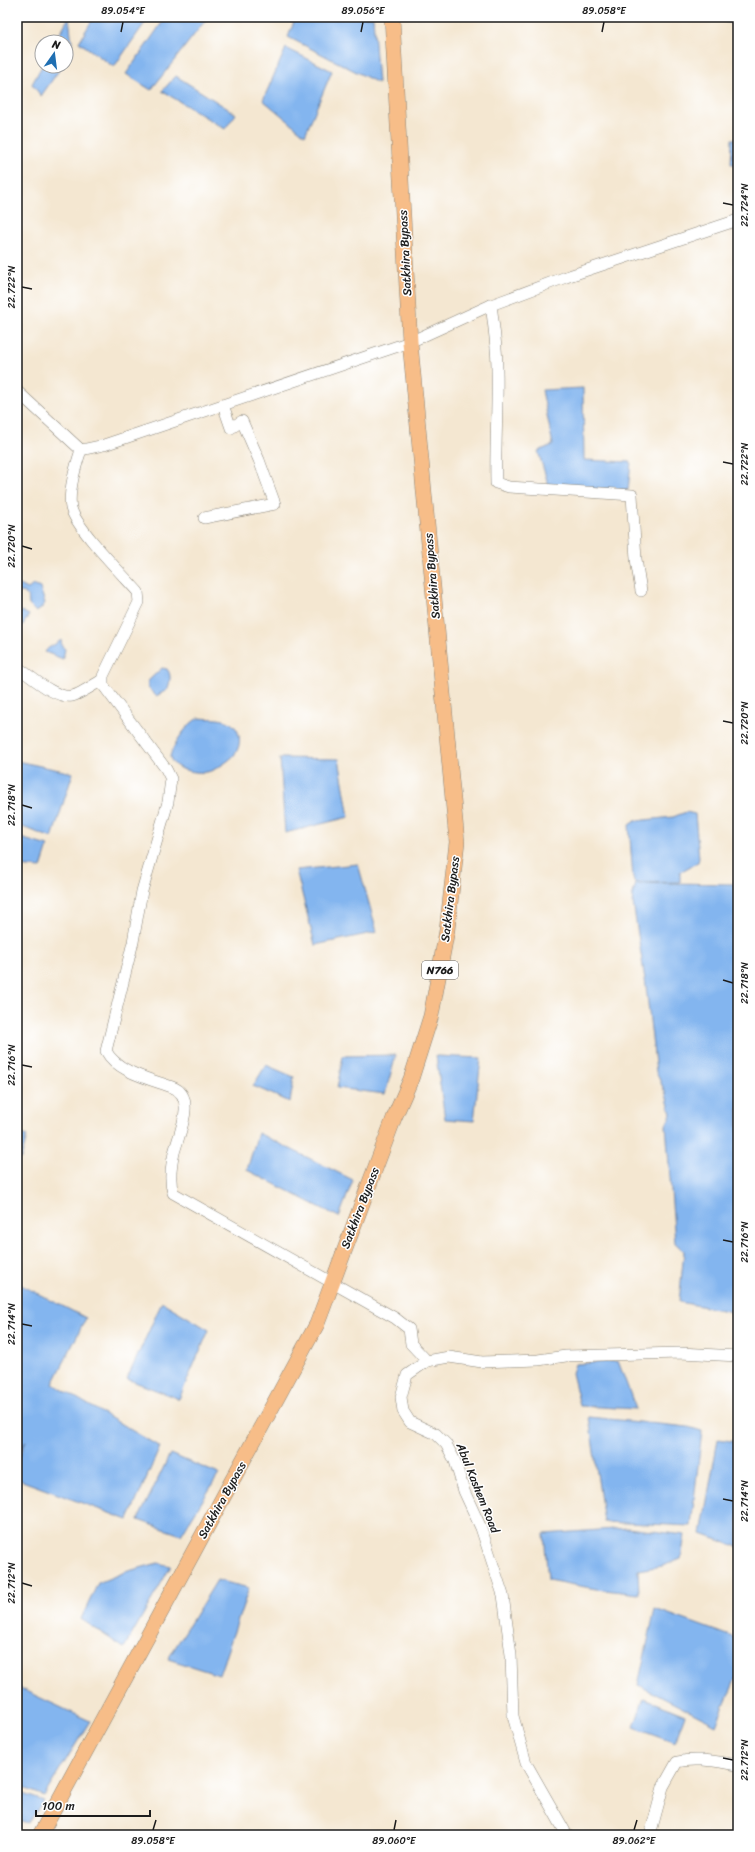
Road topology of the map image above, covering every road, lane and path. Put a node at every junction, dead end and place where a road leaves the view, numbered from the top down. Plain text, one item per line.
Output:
1 (392, 17) edge
2 (738, 220) edge
3 (491, 305) junction
4 (410, 342) junction
5 (17, 391) edge
6 (223, 405) junction
7 (81, 450) junction
8 (204, 518) dead end
9 (641, 591) dead end
10 (17, 667) edge
11 (102, 680) junction
12 (332, 1282) junction
13 (738, 1356) edge
14 (427, 1362) junction
15 (738, 1765) edge
16 (40, 1835) edge
17 (567, 1835) edge
18 (650, 1835) edge

1 - 4 highway, Satkhira Bypass / N766
2 - 3 street
3 - 4 street
3 - 9 street
4 - 6 street
4 - 12 highway, Satkhira Bypass / N766
5 - 7 street
6 - 7 street
6 - 8 street
7 - 11 street
10 - 11 street
11 - 12 street
12 - 14 street
12 - 16 highway, Satkhira Bypass / N766
13 - 14 street, Abul Kashem Road
14 - 17 street, Abul Kashem Road
15 - 18 street

